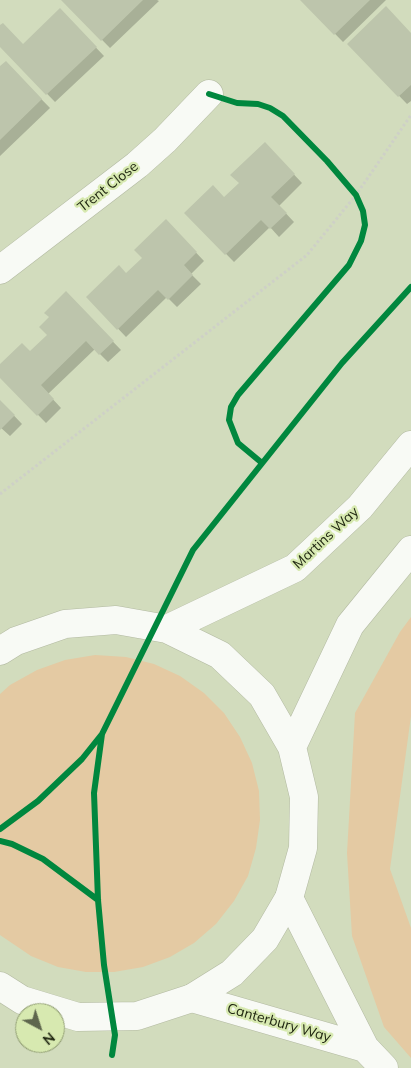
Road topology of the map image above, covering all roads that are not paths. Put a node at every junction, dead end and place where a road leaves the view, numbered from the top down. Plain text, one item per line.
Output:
1 (209, 94) dead end
2 (0, 270) edge
3 (411, 445) edge
4 (411, 550) edge
5 (167, 629) junction
6 (5, 641) edge
7 (292, 747) junction
8 (289, 898) junction
9 (192, 998) junction
10 (7, 999) edge
11 (365, 1048) junction
12 (384, 1068) edge

1 - 2 main road, Trent Close
3 - 5 main road, Martins Way
4 - 7 main road
5 - 6 main road
5 - 7 main road
7 - 8 main road
8 - 9 main road
8 - 11 main road, Canterbury Way
9 - 10 main road
9 - 11 main road, Canterbury Way
11 - 12 main road, Canterbury Way

